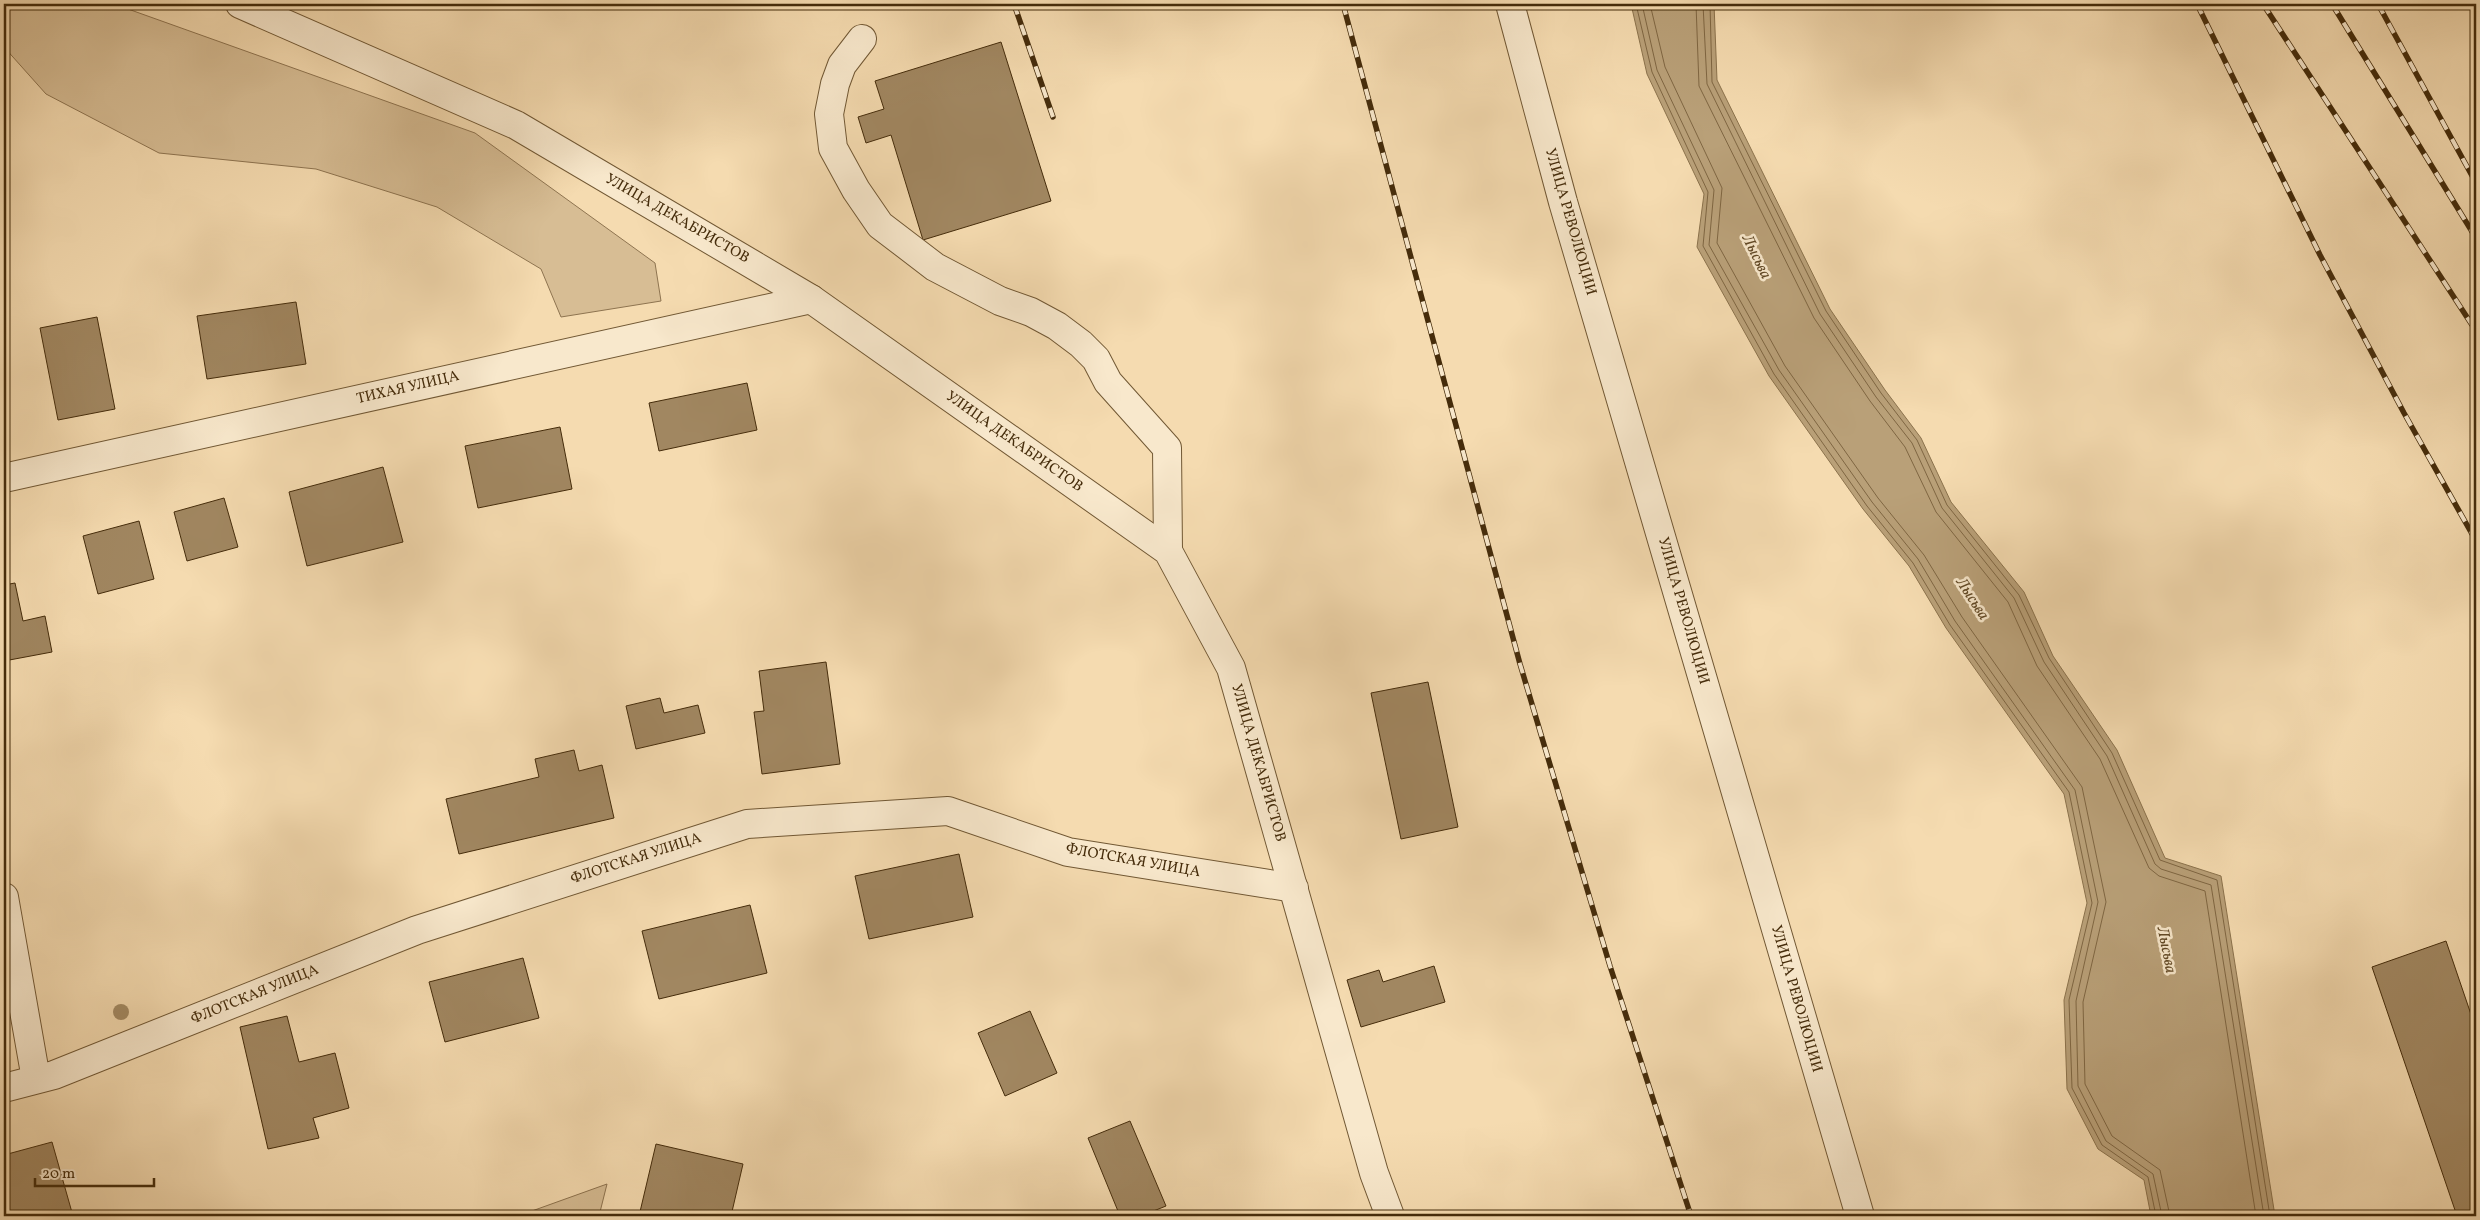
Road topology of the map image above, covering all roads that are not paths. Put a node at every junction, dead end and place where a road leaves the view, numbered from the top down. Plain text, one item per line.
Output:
1 (240, 4) edge
2 (1510, 4) edge
3 (862, 39) dead end
4 (811, 299) junction
5 (4, 478) edge
6 (1168, 551) junction
7 (1294, 888) junction
8 (4, 897) edge
9 (36, 1080) junction
10 (4, 1088) edge
11 (1390, 1216) edge
12 (1860, 1216) edge

1 - 4 street, УЛИЦА ДЕКАБРИСТОВ
2 - 12 street, УЛИЦА РЕВОЛЮЦИИ
3 - 6 street
4 - 5 street, ТИХАЯ УЛИЦА
4 - 6 street, УЛИЦА ДЕКАБРИСТОВ
6 - 7 street, УЛИЦА ДЕКАБРИСТОВ
7 - 9 street, ФЛОТСКАЯ УЛИЦА
7 - 11 street, УЛИЦА ДЕКАБРИСТОВ
8 - 9 street
9 - 10 street, ФЛОТСКАЯ УЛИЦА

